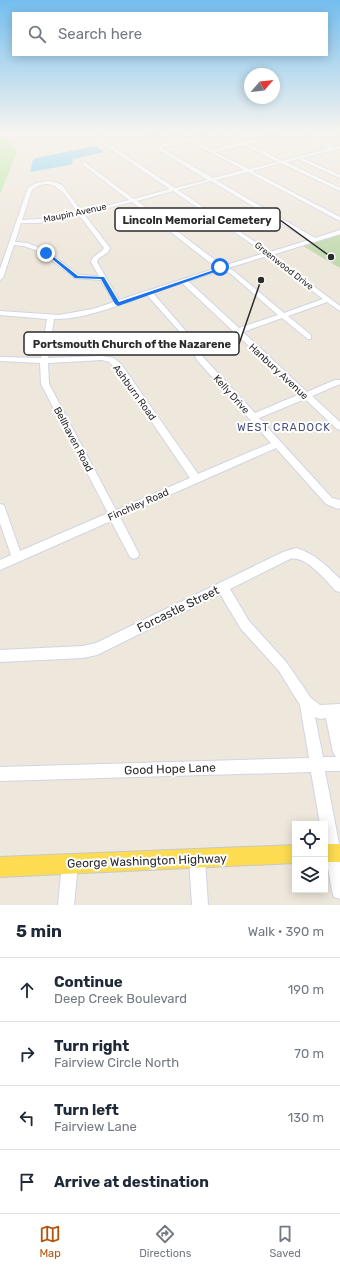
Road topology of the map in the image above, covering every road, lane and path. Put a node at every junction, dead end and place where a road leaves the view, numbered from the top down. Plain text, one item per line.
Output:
1 (98, 174) edge
2 (150, 174) edge
3 (203, 174) edge
4 (237, 174) edge
5 (256, 174) edge
6 (308, 174) edge
7 (213, 180) junction
8 (174, 190) junction
9 (340, 190) edge
10 (132, 200) junction
11 (80, 214) junction
12 (340, 219) edge
13 (19, 222) junction
14 (340, 232) edge
15 (314, 240) junction
16 (12, 243) junction
17 (269, 254) junction
18 (224, 268) junction
19 (0, 278) edge
20 (103, 278) junction
21 (184, 281) junction
22 (149, 293) junction
23 (328, 300) junction
24 (118, 304) junction
25 (340, 309) edge
26 (0, 313) edge
27 (283, 315) junction
28 (51, 317) junction
29 (238, 332) junction
30 (308, 337) dead end
31 (195, 346) junction
32 (0, 359) edge
33 (44, 360) junction
34 (338, 382) dead end
35 (306, 395) junction
36 (253, 417) junction
37 (340, 427) edge
38 (277, 444) junction
39 (196, 478) junction
40 (339, 505) edge
41 (0, 508) edge
42 (113, 515) junction
43 (134, 554) dead end
44 (17, 557) junction
45 (0, 565) edge
46 (222, 587) junction
47 (340, 587) edge
48 (0, 656) edge
49 (306, 703) junction
50 (336, 712) edge
51 (340, 752) edge
52 (317, 764) junction
53 (340, 764) edge
54 (0, 774) edge
55 (333, 853) edge
56 (292, 854) edge
57 (197, 858) junction
58 (70, 864) junction
59 (0, 867) edge
60 (340, 891) edge
61 (66, 905) edge
62 (200, 905) edge

1 - 10 street
2 - 8 street, Greenwood Drive
3 - 7 street
4 - 7 street, Maupin Avenue
5 - 12 street
6 - 9 street
7 - 8 street, Maupin Avenue
7 - 15 street
8 - 10 street, Maupin Avenue
8 - 17 street, Greenwood Drive
10 - 11 street, Maupin Avenue
10 - 18 street
11 - 13 street, Maupin Avenue
11 - 13 street
11 - 20 street
13 - 16 street
14 - 15 street
15 - 17 street
16 - 19 street
16 - 20 street
17 - 18 street
17 - 23 street, Greenwood Drive
18 - 21 street
18 - 27 street
20 - 24 street
21 - 22 street
21 - 29 street, Hanbury Avenue
22 - 24 street
22 - 31 street, Kelly Drive
23 - 25 street, Greenwood Drive
23 - 27 street
24 - 28 street
26 - 28 street
27 - 29 street
27 - 30 street
28 - 33 street, Bellhaven Road
29 - 31 street
29 - 35 street, Hanbury Avenue
31 - 36 street, Kelly Drive
32 - 33 street, Ashburn Road
33 - 39 street, Ashburn Road
33 - 42 street, Bellhaven Road
34 - 35 street
35 - 36 street
35 - 37 street, Hanbury Avenue
36 - 38 street, Kelly Drive
38 - 39 street, Finchley Road
38 - 40 street, Kelly Drive
39 - 42 street, Finchley Road
41 - 44 street
42 - 43 street, Bellhaven Road
42 - 44 street, Finchley Road
44 - 45 street, Finchley Road
46 - 47 street, Forcastle Street
46 - 48 street, Forcastle Street
46 - 49 street
49 - 50 street
49 - 52 street
50 - 51 street
52 - 53 street, Good Hope Lane
52 - 54 street, Good Hope Lane
52 - 55 street
55 - 60 street
56 - 57 main road, George Washington Highway
57 - 58 main road, George Washington Highway
57 - 62 street
58 - 59 main road, George Washington Highway
58 - 61 street

